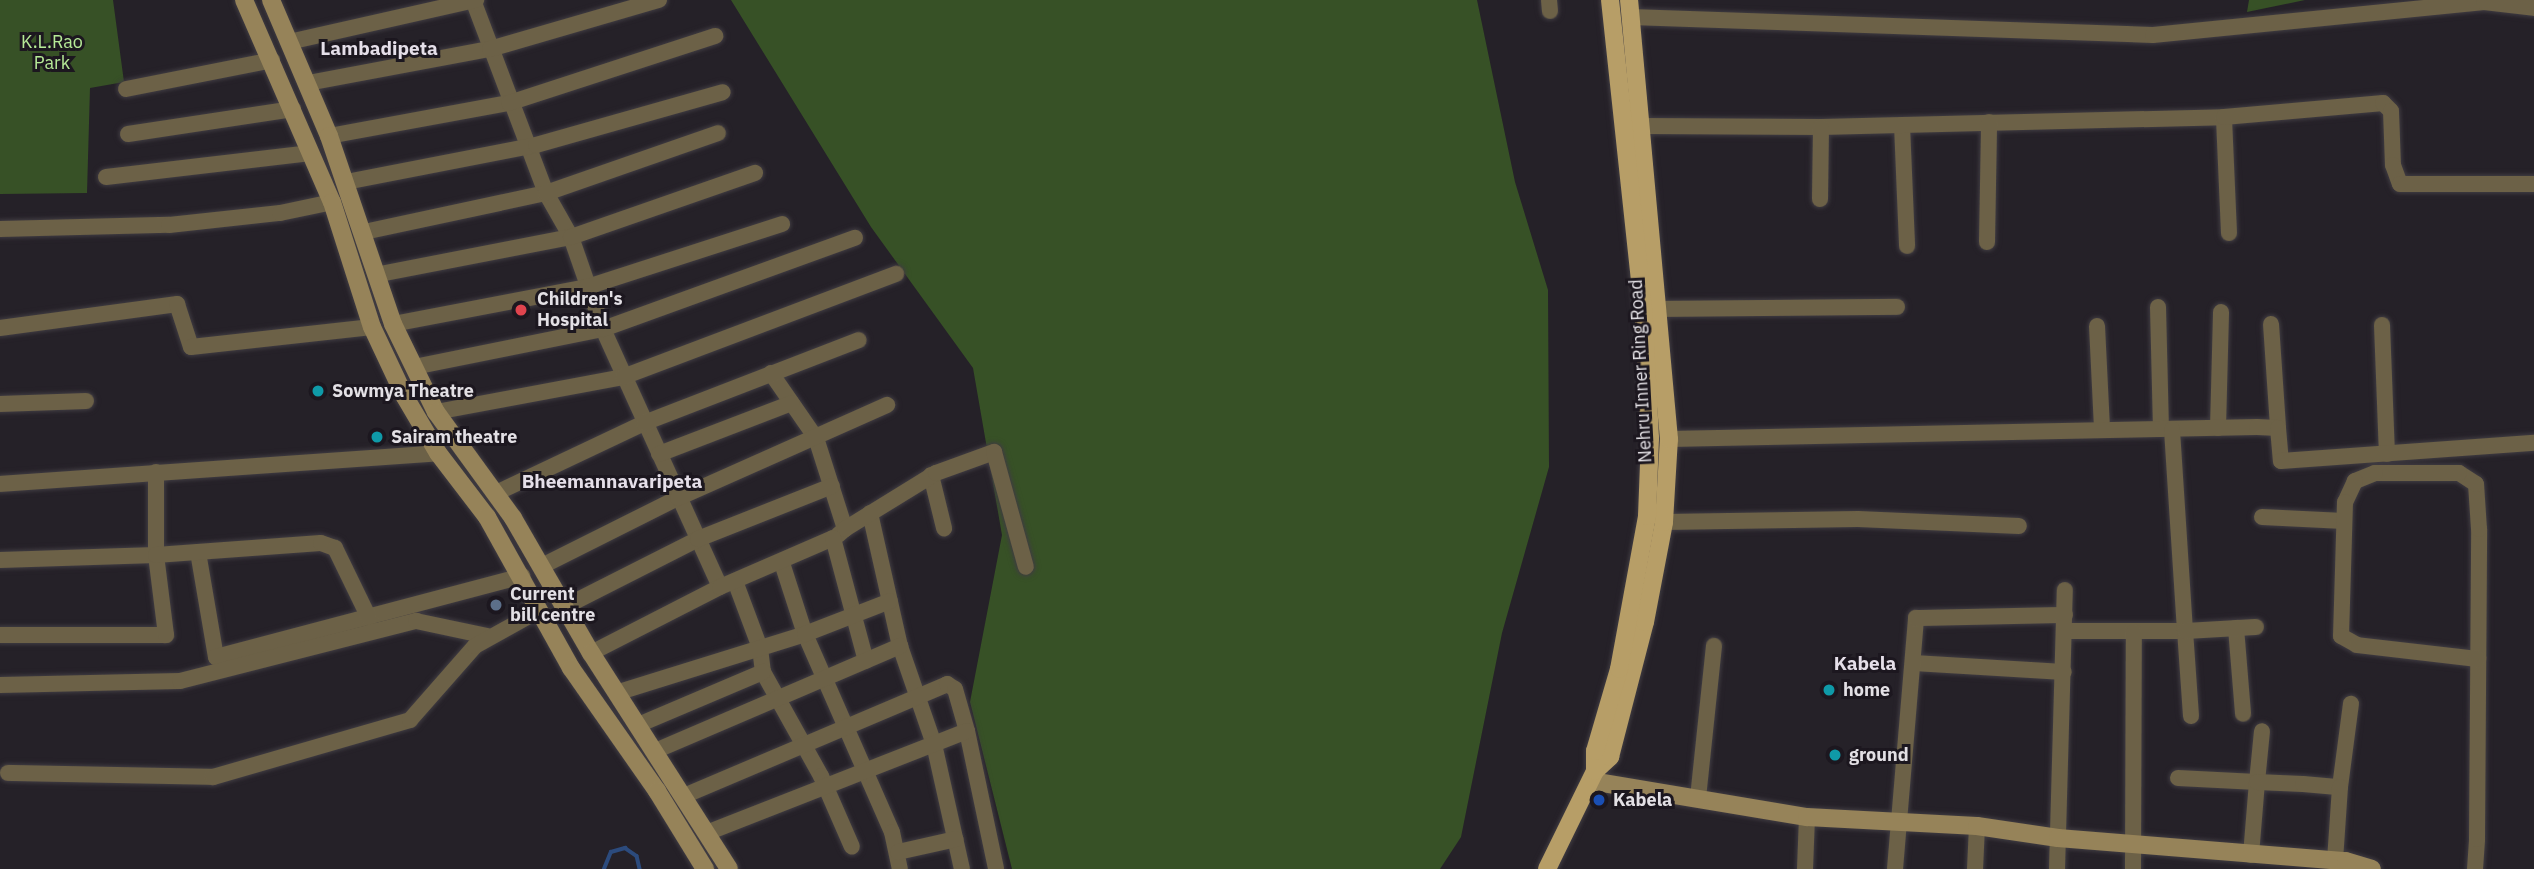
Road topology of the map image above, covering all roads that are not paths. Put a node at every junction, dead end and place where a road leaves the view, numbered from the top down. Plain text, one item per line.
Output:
1 (244, 0) edge
2 (271, 0) edge
3 (474, 0) edge
4 (659, 0) edge
5 (1610, 0) edge
6 (1630, 8) edge
7 (2534, 8) edge
8 (715, 36) dead end
9 (289, 42) junction
10 (490, 50) junction
11 (272, 60) junction
12 (308, 83) junction
13 (125, 89) dead end
14 (723, 92) dead end
15 (509, 103) junction
16 (293, 108) junction
17 (2224, 117) junction
18 (1989, 122) junction
19 (1902, 125) junction
20 (1642, 126) junction
21 (1821, 127) junction
22 (718, 132) dead end
23 (128, 134) dead end
24 (329, 136) junction
25 (527, 147) junction
26 (311, 153) junction
27 (755, 173) dead end
28 (106, 177) dead end
29 (346, 182) junction
30 (2534, 184) edge
31 (546, 193) junction
32 (1820, 199) dead end
33 (332, 202) junction
34 (782, 224) dead end
35 (0, 229) edge
36 (364, 232) junction
37 (2229, 233) dead end
38 (571, 237) junction
39 (855, 238) dead end
40 (1987, 242) dead end
41 (1907, 246) dead end
42 (380, 274) junction
43 (896, 274) dead end
44 (587, 287) junction
45 (1897, 307) dead end
46 (2158, 307) dead end
47 (1660, 309) junction
48 (2221, 312) dead end
49 (393, 324) junction
50 (2271, 324) dead end
51 (2382, 325) dead end
52 (2097, 326) dead end
53 (372, 327) junction
54 (0, 328) edge
55 (603, 329) junction
56 (859, 340) dead end
57 (414, 368) junction
58 (771, 373) junction
59 (623, 377) junction
60 (86, 401) dead end
61 (792, 403) junction
62 (0, 404) edge
63 (887, 405) dead end
64 (436, 412) junction
65 (644, 424) junction
66 (2218, 428) junction
67 (2278, 428) junction
68 (2102, 429) junction
69 (2166, 429) junction
70 (816, 438) junction
71 (1669, 439) junction
72 (2534, 443) edge
73 (439, 453) junction
74 (659, 454) junction
75 (2387, 454) junction
76 (156, 472) junction
77 (931, 475) junction
78 (0, 484) edge
79 (832, 485) junction
80 (496, 492) junction
81 (678, 498) junction
82 (870, 513) junction
83 (2262, 517) dead end
84 (2344, 521) junction
85 (1664, 522) junction
86 (2019, 526) dead end
87 (519, 527) junction
88 (944, 528) dead end
89 (839, 534) junction
90 (500, 538) junction
91 (698, 538) junction
92 (198, 552) junction
93 (156, 555) junction
94 (0, 560) edge
95 (782, 563) junction
96 (542, 566) junction
97 (1026, 567) dead end
98 (522, 576) junction
99 (728, 584) junction
100 (2065, 590) dead end
101 (890, 601) junction
102 (566, 606) junction
103 (540, 610) junction
104 (853, 617) junction
105 (369, 618) junction
106 (2065, 623) junction
107 (2256, 627) dead end
108 (2236, 628) junction
109 (2134, 632) junction
110 (2185, 632) junction
111 (805, 634) junction
112 (0, 635) edge
113 (487, 636) junction
114 (900, 646) junction
115 (1714, 646) dead end
116 (760, 648) junction
117 (591, 653) junction
118 (2478, 659) junction
119 (866, 661) junction
120 (1914, 663) junction
121 (763, 672) junction
122 (2064, 673) junction
123 (826, 679) junction
124 (0, 685) edge
125 (616, 693) junction
126 (915, 696) junction
127 (778, 701) junction
128 (2351, 704) dead end
129 (2243, 714) dead end
130 (2191, 716) dead end
131 (847, 724) junction
132 (638, 725) junction
133 (967, 731) junction
134 (2262, 731) dead end
135 (934, 744) junction
136 (803, 745) junction
137 (655, 751) junction
138 (866, 772) junction
139 (8, 774) dead end
140 (1593, 776) junction
141 (2179, 778) dead end
142 (2257, 782) junction
143 (826, 786) junction
144 (2340, 787) junction
145 (686, 795) junction
146 (1698, 798) junction
147 (1807, 817) junction
148 (1897, 825) junction
149 (1977, 826) junction
150 (709, 832) junction
151 (2058, 838) junction
152 (956, 839) junction
153 (2133, 842) junction
154 (852, 847) dead end
155 (898, 852) junction
156 (2251, 855) junction
157 (2335, 860) junction
158 (705, 869) edge
159 (729, 869) edge
160 (900, 869) edge
161 (962, 869) edge
162 (996, 869) edge
163 (1550, 869) edge
164 (1805, 869) edge
165 (1895, 869) edge
166 (1975, 869) edge
167 (2057, 869) edge
168 (2133, 869) edge
169 (2372, 869) edge
170 (2475, 869) edge

1 - 11 street
2 - 9 street
3 - 9 street
3 - 10 street
4 - 10 street
5 - 140 main road, Nehru Inner Ring Road
6 - 7 street
6 - 20 main road, Nehru Inner Ring Road
8 - 15 street
9 - 12 street
10 - 12 street
10 - 15 street
11 - 13 street
11 - 16 street
12 - 24 street
14 - 25 street
15 - 24 street
15 - 25 street
16 - 23 street
16 - 26 street
17 - 18 street
17 - 30 street
17 - 37 street
18 - 19 street
18 - 40 street
19 - 21 street
19 - 41 street
20 - 21 street
20 - 47 main road, Nehru Inner Ring Road
21 - 32 street
22 - 31 street
24 - 29 street
25 - 29 street
25 - 31 street
26 - 28 street
26 - 33 street
27 - 38 street
29 - 36 street
31 - 36 street
31 - 38 street
33 - 35 street
33 - 53 street
34 - 44 street
36 - 42 street
38 - 42 street
38 - 44 street
39 - 55 street
42 - 49 street
43 - 59 street
44 - 49 street
44 - 55 street
45 - 47 street
46 - 69 street
47 - 71 main road, Nehru Inner Ring Road
48 - 66 street
49 - 57 street
50 - 67 street
51 - 75 street
52 - 68 street
53 - 54 street
53 - 73 street
55 - 57 street
55 - 59 street
56 - 58 street
57 - 64 street
58 - 61 street
58 - 65 street
59 - 64 street
59 - 65 street
60 - 62 street
61 - 70 street
61 - 74 street
63 - 70 street
64 - 80 street
65 - 74 street
65 - 80 street
66 - 67 street
66 - 69 street
67 - 75 street
68 - 69 street
68 - 71 street
69 - 110 street
70 - 79 street
70 - 81 street
71 - 85 main road, Nehru Inner Ring Road
72 - 75 street
73 - 76 street
73 - 90 street
74 - 81 street
76 - 78 street
76 - 93 street
77 - 82 street
77 - 88 street
77 - 97 street
79 - 89 street
79 - 91 street
80 - 87 street
81 - 91 street
81 - 96 street
82 - 89 street
82 - 101 street
83 - 84 street
84 - 118 street
84 - 118 street
85 - 86 street
85 - 140 main road, Nehru Inner Ring Road
87 - 90 street
87 - 96 street
89 - 95 street
89 - 104 street
90 - 98 street
91 - 99 street
91 - 102 street
92 - 93 street
92 - 105 street
92 - 105 street
93 - 94 street
93 - 112 street
95 - 99 street
95 - 111 street
96 - 102 street
98 - 103 street
98 - 105 street
99 - 116 street
99 - 117 street
100 - 106 street
101 - 104 street
101 - 114 street
102 - 117 street
103 - 113 street
103 - 158 street
104 - 111 street
104 - 119 street
106 - 109 street
106 - 120 street
106 - 122 street
107 - 108 street
108 - 110 street
108 - 129 street
109 - 110 street
109 - 153 street
110 - 130 street
111 - 116 street
111 - 123 street
113 - 124 street
113 - 139 street
114 - 119 street
114 - 126 street
115 - 146 street
116 - 121 street
116 - 125 street
117 - 125 street
118 - 170 street
119 - 123 street
120 - 122 street
120 - 148 street
121 - 127 street
121 - 132 street
122 - 151 street
123 - 127 street
123 - 131 street
125 - 132 street
126 - 131 street
126 - 133 street
126 - 135 street
127 - 136 street
127 - 137 street
128 - 144 street
131 - 136 street
131 - 138 street
132 - 137 street
133 - 135 street
133 - 162 street
134 - 142 street
135 - 138 street
135 - 152 street
136 - 143 street
136 - 145 street
137 - 145 street
138 - 143 street
138 - 155 street
140 - 146 street
140 - 163 main road, Nehru Inner Ring Road
141 - 142 street
142 - 144 street
142 - 156 street
143 - 150 street
143 - 154 street
144 - 157 street
145 - 150 street
146 - 147 street
147 - 148 street
147 - 164 street
148 - 149 street
148 - 165 street
149 - 151 street
149 - 166 street
150 - 159 street
151 - 153 street
151 - 167 street
152 - 155 street
152 - 161 street
153 - 156 street
153 - 168 street
155 - 160 street
156 - 157 street
157 - 169 street

